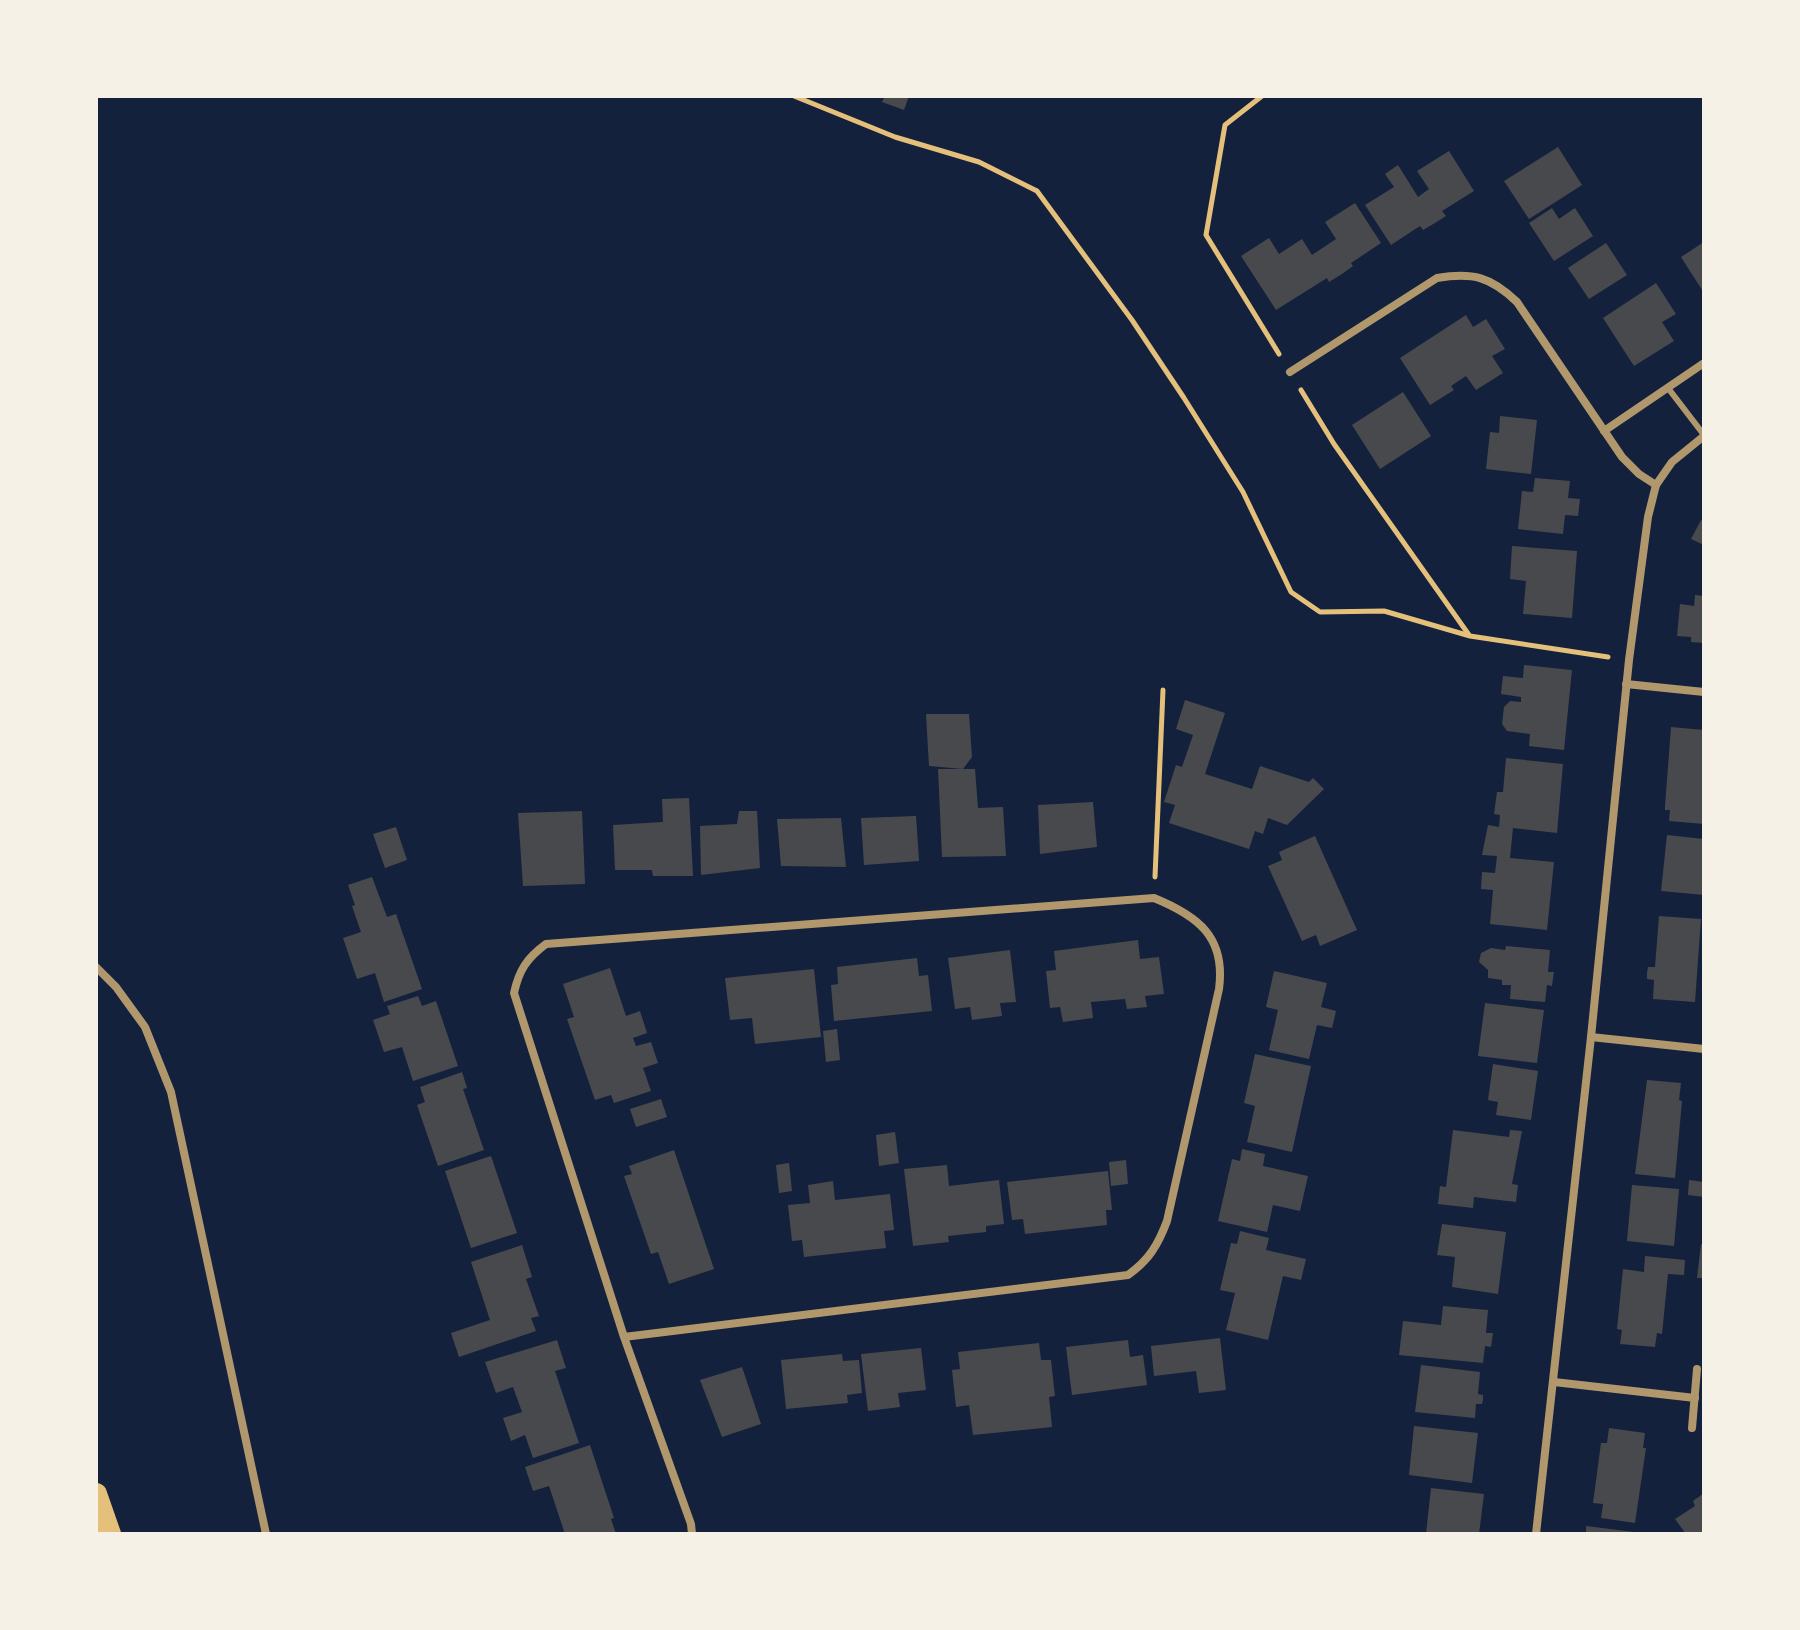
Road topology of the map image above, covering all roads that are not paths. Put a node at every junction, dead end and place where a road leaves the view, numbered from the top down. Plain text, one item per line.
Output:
1 (1704, 363) edge
2 (1290, 372) dead end
3 (1668, 388) junction
4 (1604, 431) junction
5 (1704, 435) edge
6 (1656, 485) junction
7 (1626, 684) junction
8 (1704, 692) edge
9 (96, 967) edge
10 (1591, 1037) junction
11 (1704, 1049) edge
12 (624, 1337) junction
13 (1697, 1369) dead end
14 (1554, 1382) junction
15 (1695, 1398) junction
16 (1692, 1428) dead end
17 (96, 1494) edge
18 (110, 1534) edge
19 (266, 1534) edge
20 (692, 1534) edge
21 (1536, 1534) edge

1 - 3 street
2 - 4 street
3 - 4 street
3 - 5 lane
4 - 6 street
5 - 6 street
6 - 7 street
7 - 8 street
7 - 10 street
9 - 19 street
10 - 11 street
10 - 14 street
12 - 12 street
12 - 20 street
13 - 15 street
14 - 15 street
14 - 21 street
15 - 16 street
17 - 18 highway

